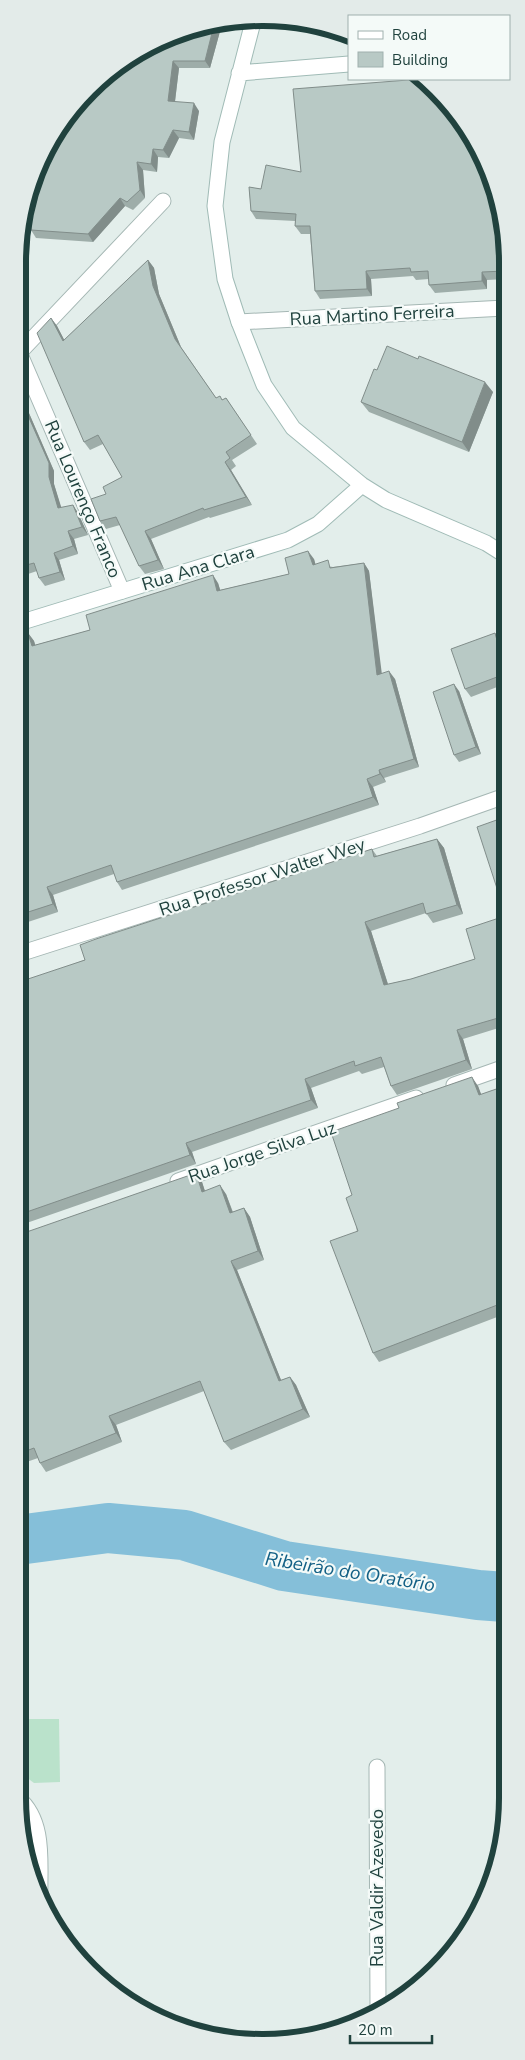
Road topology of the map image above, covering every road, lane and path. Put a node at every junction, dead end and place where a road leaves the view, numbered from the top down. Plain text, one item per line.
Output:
1 (252, 27) edge
2 (348, 64) edge
3 (240, 73) junction
4 (163, 201) dead end
5 (499, 308) edge
6 (239, 322) junction
7 (26, 346) edge
8 (26, 366) edge
9 (362, 485) junction
10 (499, 551) edge
11 (122, 591) junction
12 (26, 621) edge
13 (499, 798) edge
14 (26, 952) edge
15 (499, 1069) edge
16 (168, 1184) edge
17 (377, 1767) dead end
18 (27, 1806) edge
19 (39, 1874) edge
20 (378, 2004) edge

1 - 3 street
2 - 3 street
3 - 6 street
4 - 7 street
5 - 6 street, Rua Martino Ferreira
6 - 9 street
8 - 11 street, Rua Lourenço Franco
9 - 10 street
9 - 11 street, Rua Ana Clara
11 - 12 street, Rua Ana Clara
13 - 14 street, Rua Professor Walter Wey
15 - 16 street, Rua Jorge Silva Luz
17 - 20 street, Rua Valdir Azevedo
18 - 19 street

